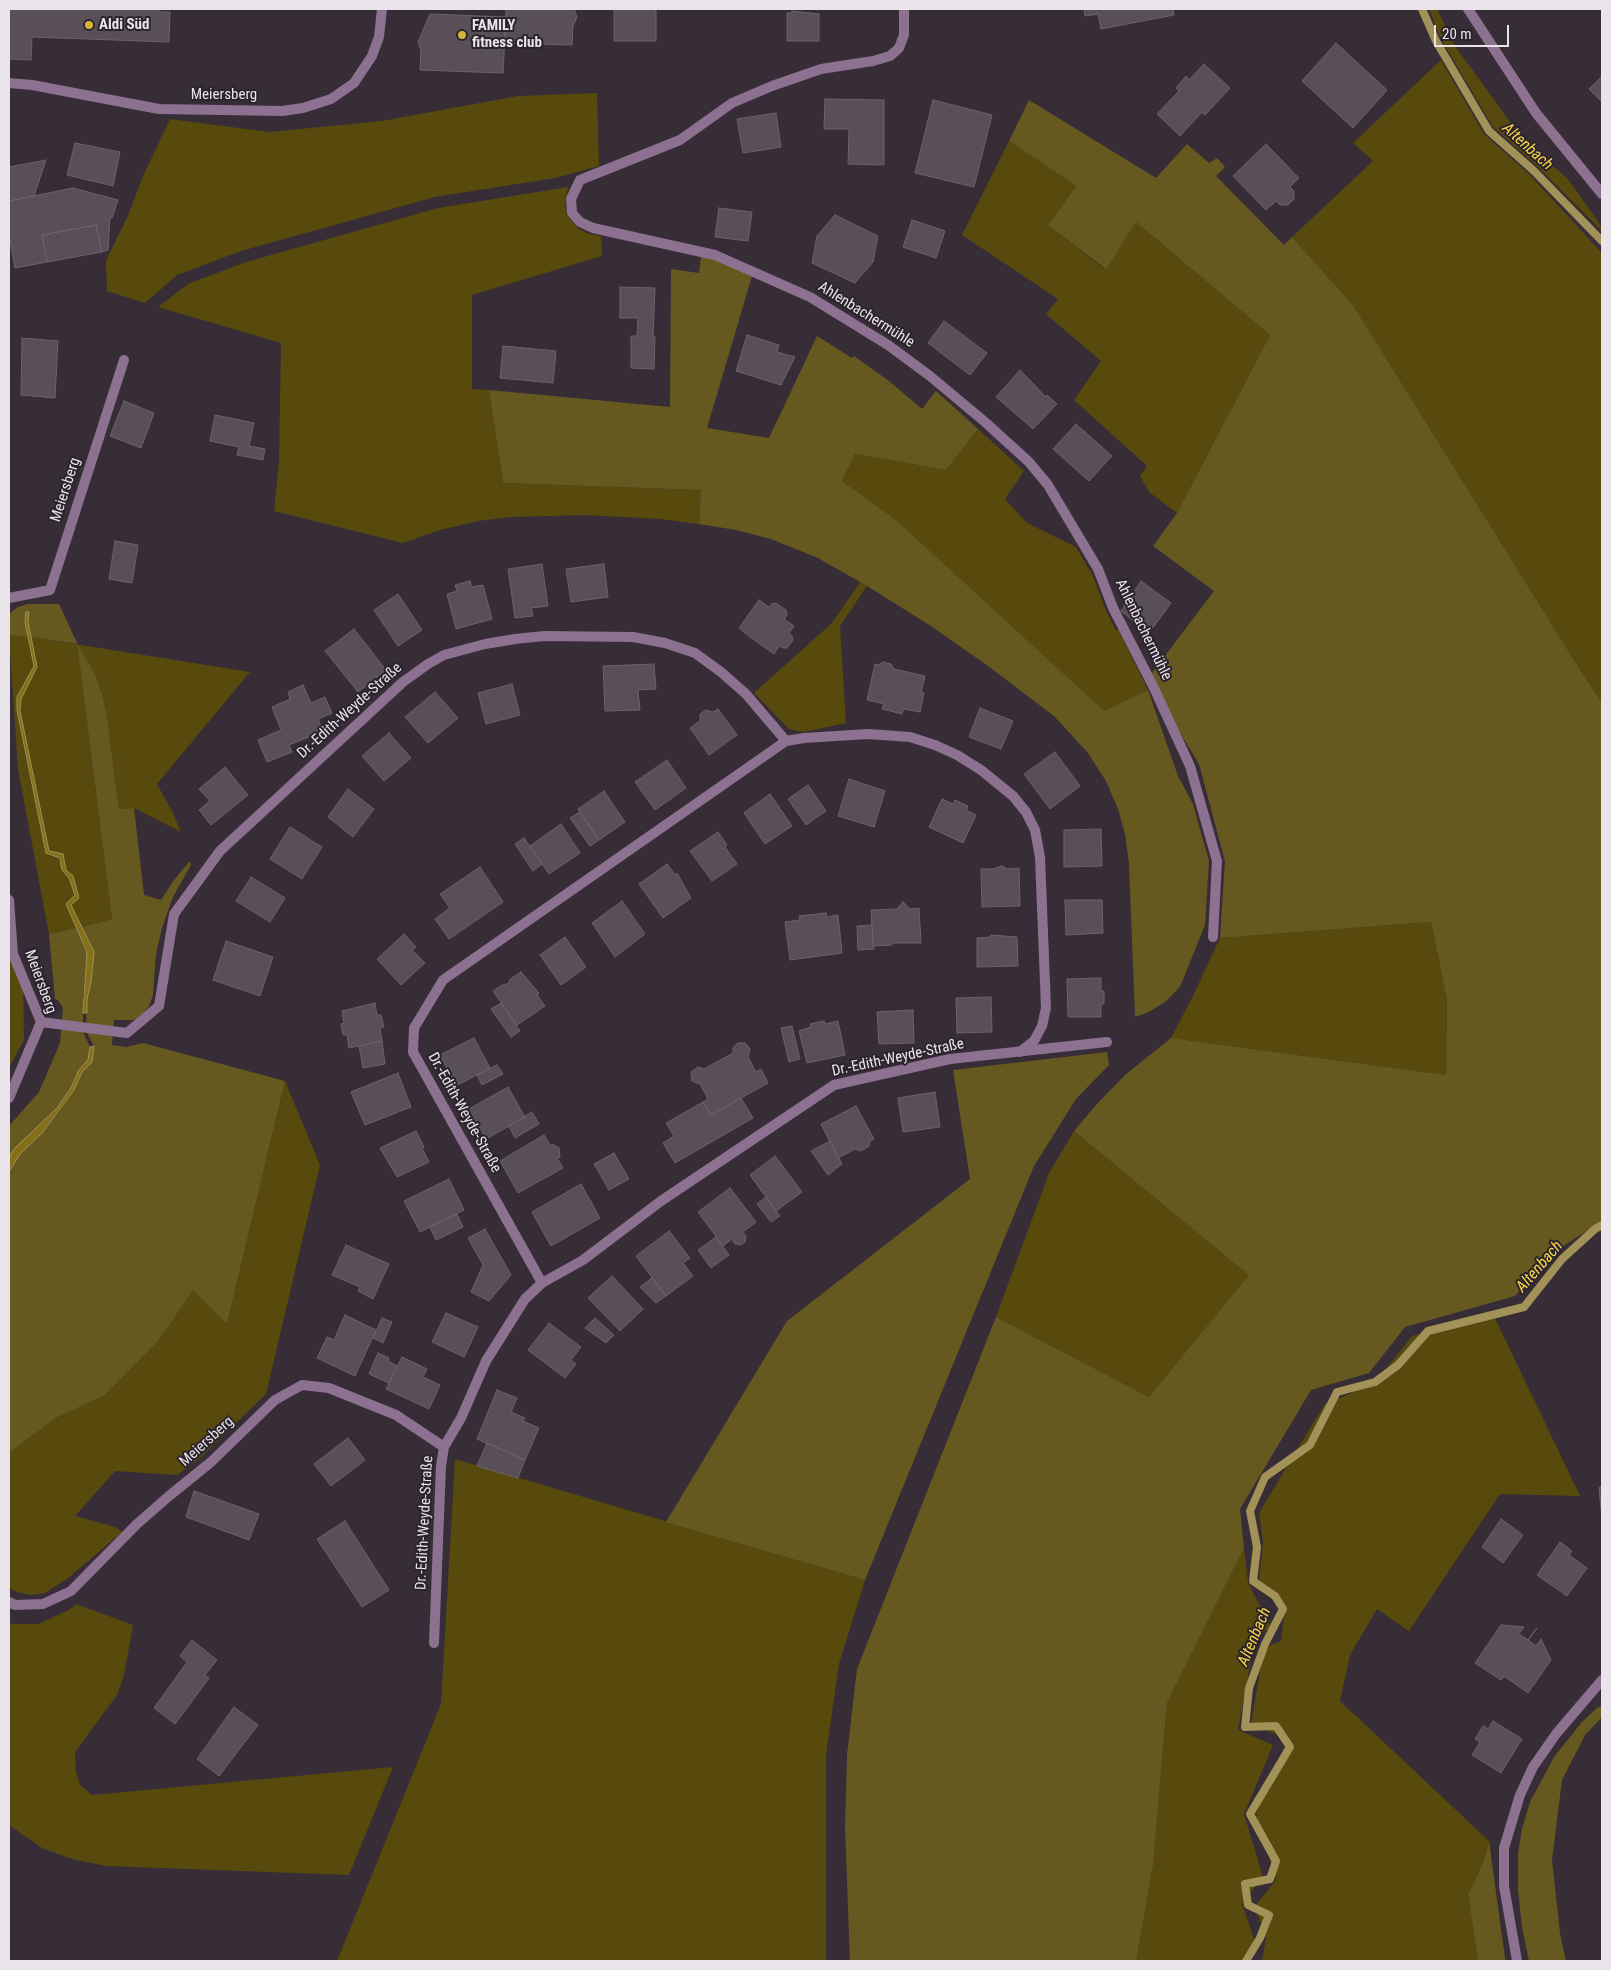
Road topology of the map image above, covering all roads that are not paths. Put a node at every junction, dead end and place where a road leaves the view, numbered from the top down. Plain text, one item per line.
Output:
1 (382, 9) edge
2 (904, 9) edge
3 (1468, 9) edge
4 (9, 83) edge
5 (1602, 194) edge
6 (124, 360) dead end
7 (9, 598) edge
8 (786, 741) junction
9 (9, 900) edge
10 (1213, 937) dead end
11 (41, 1022) junction
12 (1107, 1042) dead end
13 (1020, 1052) junction
14 (9, 1098) edge
15 (542, 1283) junction
16 (444, 1447) junction
17 (9, 1602) edge
18 (434, 1643) dead end
19 (1602, 1680) edge
20 (1517, 1961) edge

1 - 4 street, Meiersberg
2 - 10 street, Ahlenbachermühle
3 - 5 street
6 - 7 street, Meiersberg
8 - 11 street, Dr.-Edith-Weyde-Straße
8 - 13 street, Dr.-Edith-Weyde-Straße
8 - 15 street, Dr.-Edith-Weyde-Straße
9 - 11 street, Meiersberg
11 - 14 street, Meiersberg
12 - 13 street, Dr.-Edith-Weyde-Straße
13 - 15 street, Dr.-Edith-Weyde-Straße
15 - 16 street, Dr.-Edith-Weyde-Straße
16 - 17 street, Meiersberg
16 - 18 street, Dr.-Edith-Weyde-Straße
19 - 20 street

